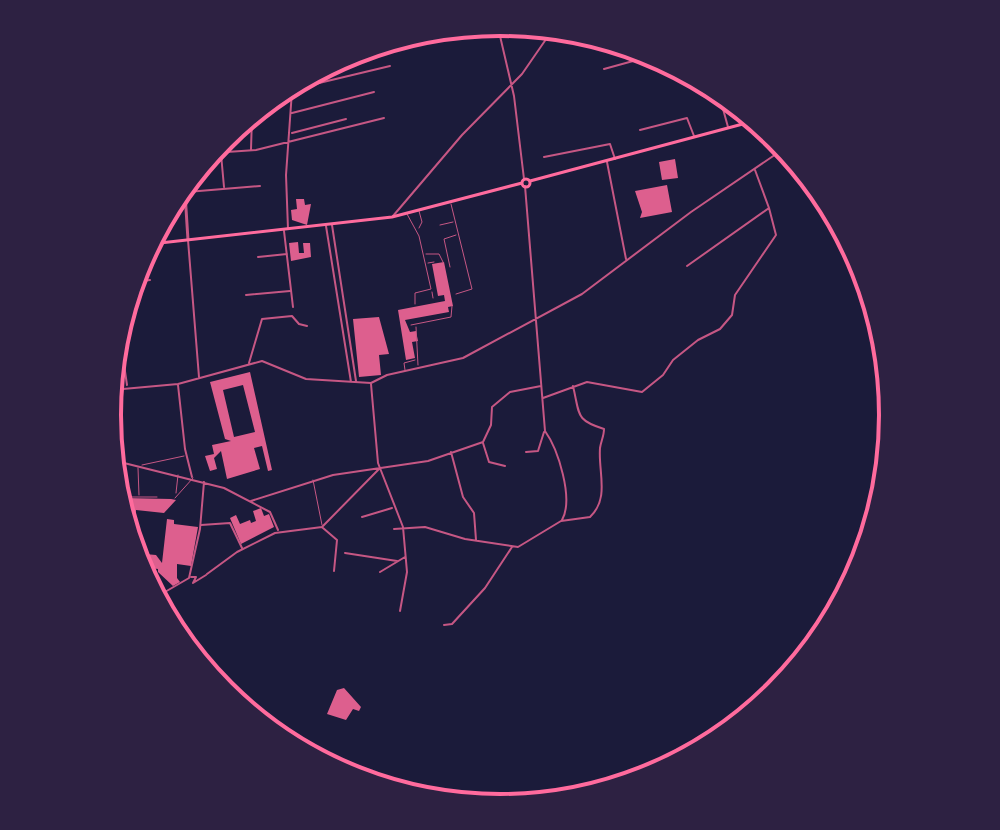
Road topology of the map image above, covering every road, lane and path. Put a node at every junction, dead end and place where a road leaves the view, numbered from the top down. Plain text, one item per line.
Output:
1 (500, 36) edge
2 (546, 39) edge
3 (634, 61) edge
4 (390, 66) dead end
5 (604, 69) dead end
6 (315, 84) edge
7 (512, 85) junction
8 (374, 92) dead end
9 (292, 98) edge
10 (723, 108) edge
11 (291, 113) junction
12 (384, 118) dead end
13 (346, 119) dead end
14 (743, 124) edge
15 (728, 128) junction
16 (252, 129) edge
17 (640, 130) dead end
18 (291, 134) junction
19 (695, 137) junction
20 (290, 141) junction
21 (251, 151) junction
22 (227, 152) edge
23 (775, 155) edge
24 (544, 157) dead end
25 (221, 158) edge
26 (615, 160) junction
27 (607, 162) junction
28 (755, 169) junction
29 (524, 183) junction
30 (260, 186) dead end
31 (224, 189) junction
32 (194, 191) edge
33 (450, 202) junction
34 (186, 203) edge
35 (769, 208) junction
36 (419, 210) junction
37 (406, 213) junction
38 (392, 217) junction
39 (455, 221) junction
40 (332, 225) junction
41 (440, 225) dead end
42 (326, 226) junction
43 (285, 230) junction
44 (417, 230) junction
45 (459, 235) junction
46 (188, 240) junction
47 (162, 243) edge
48 (288, 254) junction
49 (423, 254) junction
50 (258, 257) dead end
51 (438, 261) dead end
52 (626, 261) junction
53 (434, 262) dead end
54 (426, 263) junction
55 (687, 266) dead end
56 (450, 267) dead end
57 (150, 280) dead end
58 (146, 281) edge
59 (341, 287) junction
60 (336, 288) junction
61 (431, 289) junction
62 (291, 291) junction
63 (456, 294) dead end
64 (246, 295) dead end
65 (433, 298) dead end
66 (415, 304) dead end
67 (452, 306) dead end
68 (293, 307) dead end
69 (536, 321) junction
70 (416, 324) junction
71 (411, 325) dead end
72 (307, 326) dead end
73 (418, 360) junction
74 (249, 364) junction
75 (124, 366) edge
76 (419, 368) junction
77 (405, 371) junction
78 (199, 379) junction
79 (351, 382) junction
80 (356, 382) junction
81 (371, 383) junction
82 (178, 384) junction
83 (127, 386) junction
84 (542, 386) junction
85 (573, 386) junction
86 (122, 387) edge
87 (543, 398) junction
88 (545, 431) junction
89 (483, 442) junction
90 (451, 451) junction
91 (526, 452) dead end
92 (186, 455) junction
93 (124, 463) edge
94 (139, 466) junction
95 (505, 466) dead end
96 (380, 467) junction
97 (178, 475) junction
98 (193, 478) junction
99 (313, 480) junction
100 (204, 481) junction
101 (130, 497) edge
102 (138, 497) junction
103 (157, 497) dead end
104 (251, 501) junction
105 (393, 507) junction
106 (362, 517) dead end
107 (561, 521) junction
108 (200, 525) junction
109 (322, 527) junction
110 (403, 527) junction
111 (394, 529) dead end
112 (279, 532) junction
113 (476, 540) junction
114 (512, 546) junction
115 (242, 549) junction
116 (345, 553) dead end
117 (406, 556) junction
118 (397, 561) junction
119 (334, 571) dead end
120 (380, 572) dead end
121 (189, 578) junction
122 (165, 592) edge
123 (400, 611) dead end
124 (444, 625) dead end

1 - 7 street
2 - 7 street
3 - 5 street
4 - 6 street
7 - 29 street
7 - 38 street
8 - 11 street
9 - 11 street
10 - 15 street
11 - 18 street
12 - 20 street
13 - 18 street
14 - 15 main road
15 - 19 main road
16 - 21 street
17 - 19 street
18 - 20 street
19 - 26 main road
20 - 21 street
20 - 43 street
21 - 22 street
23 - 28 street
24 - 26 street
25 - 31 street
26 - 27 main road
27 - 29 main road
27 - 52 street
28 - 35 street
28 - 52 street
29 - 33 main road
29 - 69 street
30 - 31 street
31 - 32 street
33 - 36 main road
33 - 39 lane
34 - 46 street
35 - 55 street
35 - 85 street
36 - 37 main road
36 - 44 lane
37 - 38 main road
37 - 44 lane
38 - 40 main road
39 - 41 lane
39 - 45 lane
40 - 42 main road
40 - 59 street
42 - 43 main road
42 - 60 street
43 - 46 main road
43 - 48 street
44 - 49 lane
45 - 56 lane
45 - 63 lane
46 - 47 main road
46 - 78 street
48 - 50 street
48 - 62 street
49 - 51 lane
49 - 54 lane
52 - 69 street
53 - 54 lane
54 - 61 lane
57 - 58 street
59 - 60 lane
59 - 80 street
60 - 79 street
61 - 65 lane
61 - 66 lane
62 - 64 street
62 - 68 street
67 - 70 lane
69 - 76 street
69 - 84 street
70 - 71 lane
70 - 73 lane
72 - 74 street
73 - 76 lane
73 - 77 lane
74 - 78 street
74 - 79 street
75 - 83 street
76 - 77 street
77 - 81 street
78 - 82 street
79 - 80 street
80 - 81 street
81 - 96 street
82 - 83 street
82 - 92 street
83 - 86 street
84 - 87 street
84 - 89 street
85 - 87 street
85 - 107 street
87 - 88 street
88 - 91 street
88 - 107 street
89 - 90 street
89 - 95 street
90 - 96 street
90 - 113 street
92 - 94 lane
92 - 98 street
93 - 94 street
94 - 97 street
94 - 102 lane
96 - 99 street
96 - 105 street
96 - 109 street
97 - 98 street
97 - 98 lane
98 - 100 street
99 - 104 street
99 - 109 lane
100 - 104 street
100 - 108 street
101 - 102 lane
102 - 103 lane
104 - 112 street
105 - 106 street
105 - 110 street
107 - 114 street
108 - 115 street
108 - 121 street
109 - 112 street
109 - 119 street
110 - 111 street
110 - 113 street
110 - 117 street
112 - 115 street
113 - 114 street
114 - 124 street
115 - 121 street
116 - 118 street
117 - 118 street
117 - 123 street
118 - 120 street
121 - 122 street

